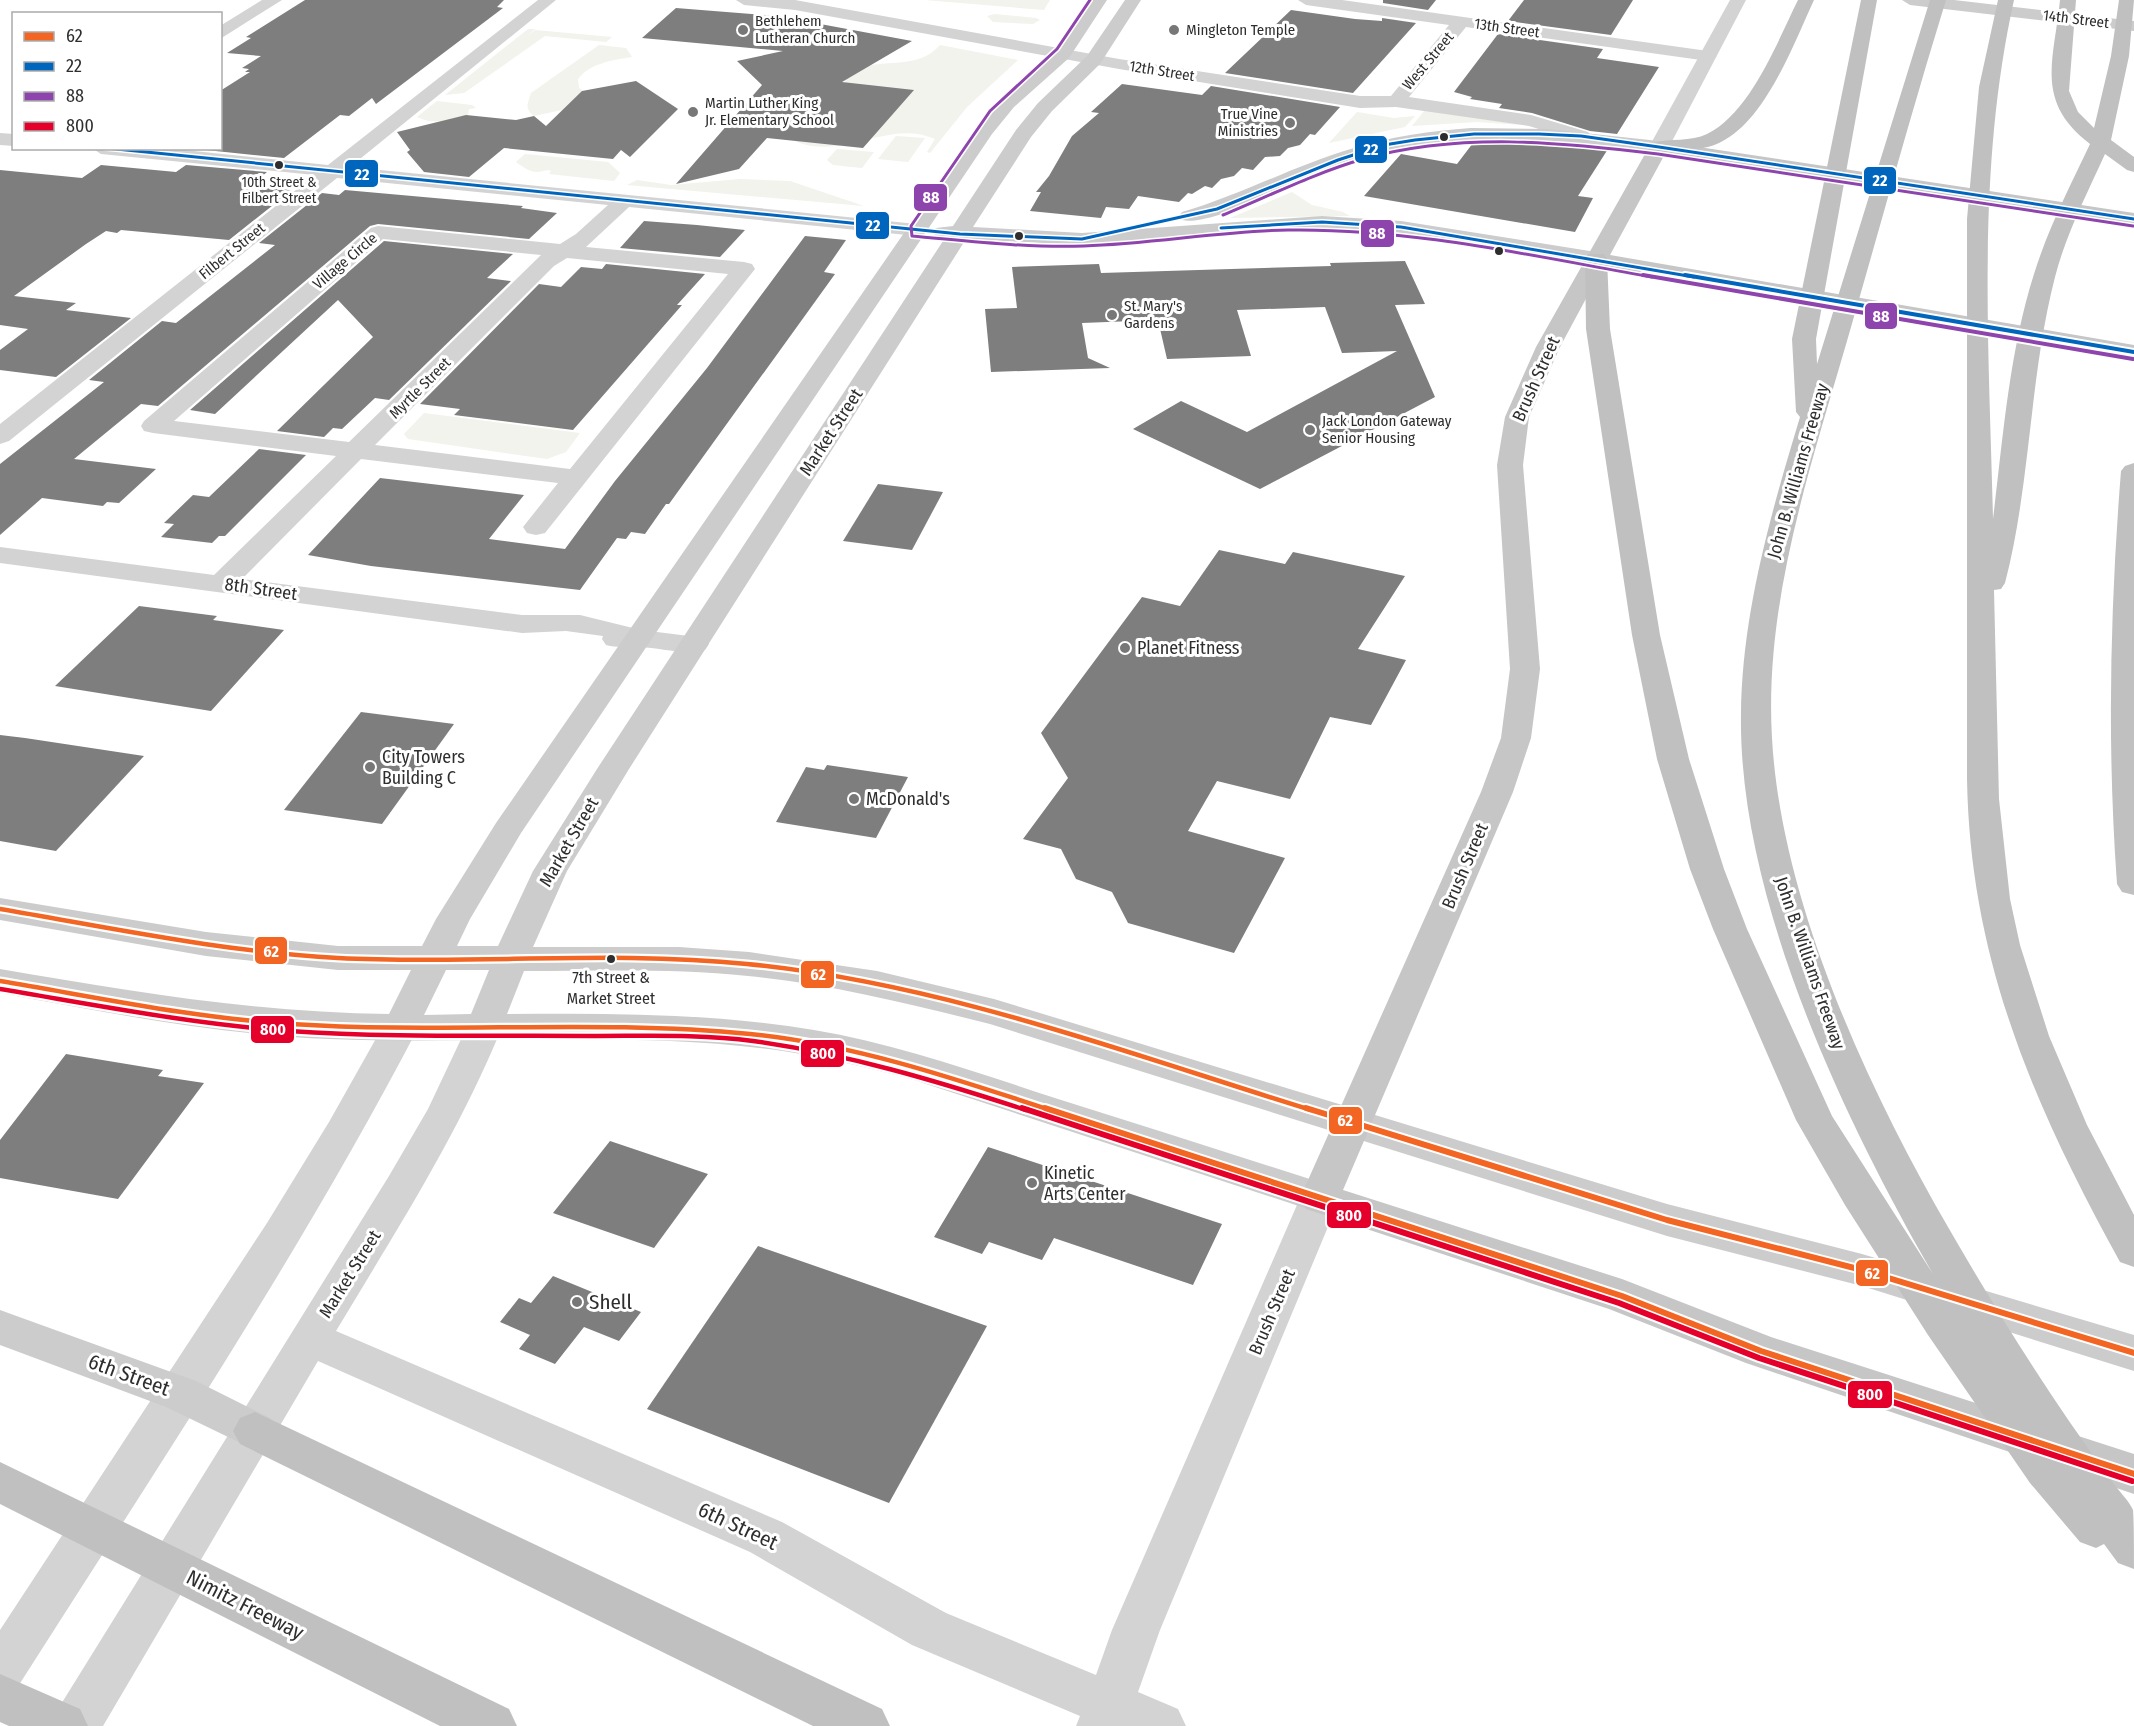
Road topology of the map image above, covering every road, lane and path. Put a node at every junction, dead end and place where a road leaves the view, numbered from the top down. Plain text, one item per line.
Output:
1 (274, 0) edge
2 (548, 0) edge
3 (744, 0) edge
4 (1099, 0) edge
5 (1133, 0) edge
6 (1305, 0) edge
7 (1738, 0) edge
8 (1806, 0) edge
9 (1869, 0) edge
10 (1910, 0) edge
11 (1938, 0) edge
12 (2006, 0) edge
13 (2068, 0) edge
14 (2127, 0) edge
15 (1461, 22) junction
16 (2134, 26) edge
17 (222, 33) edge
18 (1063, 54) junction
19 (1708, 56) junction
20 (1094, 60) junction
21 (1395, 101) junction
22 (1581, 136) junction
23 (1659, 147) junction
24 (121, 150) edge
25 (1323, 166) junction
26 (2134, 166) edge
27 (332, 171) junction
28 (626, 199) junction
29 (2132, 219) edge
30 (1401, 227) junction
31 (917, 230) junction
32 (960, 234) junction
33 (1082, 239) junction
34 (565, 251) junction
35 (1596, 260) junction
36 (2126, 351) edge
37 (1810, 428) junction
38 (0, 436) edge
39 (357, 451) junction
40 (2134, 471) edge
41 (576, 477) junction
42 (536, 527) dead end
43 (0, 555) edge
44 (221, 584) junction
45 (1981, 619) junction
46 (637, 638) junction
47 (694, 644) junction
48 (2134, 884) edge
49 (0, 909) edge
50 (433, 960) junction
51 (509, 960) junction
52 (0, 981) edge
53 (484, 1027) junction
54 (400, 1028) junction
55 (1353, 1124) junction
56 (1320, 1198) junction
57 (2134, 1251) edge
58 (0, 1327) edge
59 (309, 1338) junction
60 (2134, 1353) edge
61 (181, 1394) junction
62 (255, 1431) junction
63 (2134, 1474) edge
64 (0, 1482) edge
65 (2134, 1548) edge
66 (2134, 1571) edge
67 (0, 1672) edge
68 (0, 1697) edge
69 (1106, 1715) edge
70 (852, 1720) edge
71 (63, 1726) edge
72 (75, 1726) edge
73 (492, 1726) edge
74 (1161, 1726) edge

1 - 17 street
2 - 27 street, Filbert Street
3 - 18 street, 12th Street
4 - 18 main road
5 - 20 main road, Market Street
6 - 15 street, 13th Street
7 - 19 street, Brush Street
8 - 23 highway
9 - 37 highway
10 - 16 main road, 14th Street
11 - 37 highway, John B. Williams Freeway
12 - 45 highway
13 - 26 highway
14 - 45 highway
15 - 19 street, 13th Street
15 - 21 street, West Street
18 - 20 street, 12th Street
18 - 31 main road
19 - 23 street, Brush Street
20 - 21 street, 12th Street
20 - 32 main road, Market Street
21 - 22 street, 12th Street
22 - 23 main road, 12th Street
22 - 25 main road, 12th Street
23 - 29 main road, 12th Street
23 - 35 main road, Brush Street
24 - 27 street
25 - 30 main road
25 - 33 main road
27 - 28 street
27 - 38 street, Filbert Street
28 - 31 street
28 - 34 street, Myrtle Street
30 - 33 main road
30 - 35 main road
31 - 32 main road
31 - 46 main road
32 - 33 main road
32 - 47 main road, Market Street
34 - 39 street, Myrtle Street
34 - 39 street, Village Circle
34 - 41 street, Village Circle
35 - 36 main road
35 - 55 main road, Brush Street
35 - 66 highway
37 - 65 highway, John B. Williams Freeway
39 - 41 street, Village Circle
39 - 44 street, Myrtle Street
40 - 48 highway
41 - 42 street, Village Circle
43 - 44 street, 8th Street
44 - 46 street, 8th Street
45 - 57 highway
46 - 47 street, 8th Street
46 - 50 main road
47 - 51 main road, Market Street
49 - 50 main road
50 - 51 main road
50 - 54 main road
51 - 53 main road, Market Street
51 - 55 main road
52 - 54 main road
53 - 54 main road
53 - 56 main road
53 - 59 street, Market Street
54 - 61 street
55 - 56 main road, Brush Street
55 - 60 main road
56 - 63 main road
56 - 69 street, Brush Street
58 - 61 main road, 6th Street
59 - 62 street, Market Street
59 - 69 street, 6th Street
61 - 62 main road, 6th Street
61 - 67 street
62 - 70 highway
62 - 72 street, Market Street
64 - 73 highway, Nimitz Freeway
68 - 71 highway
69 - 74 street, 6th Street

